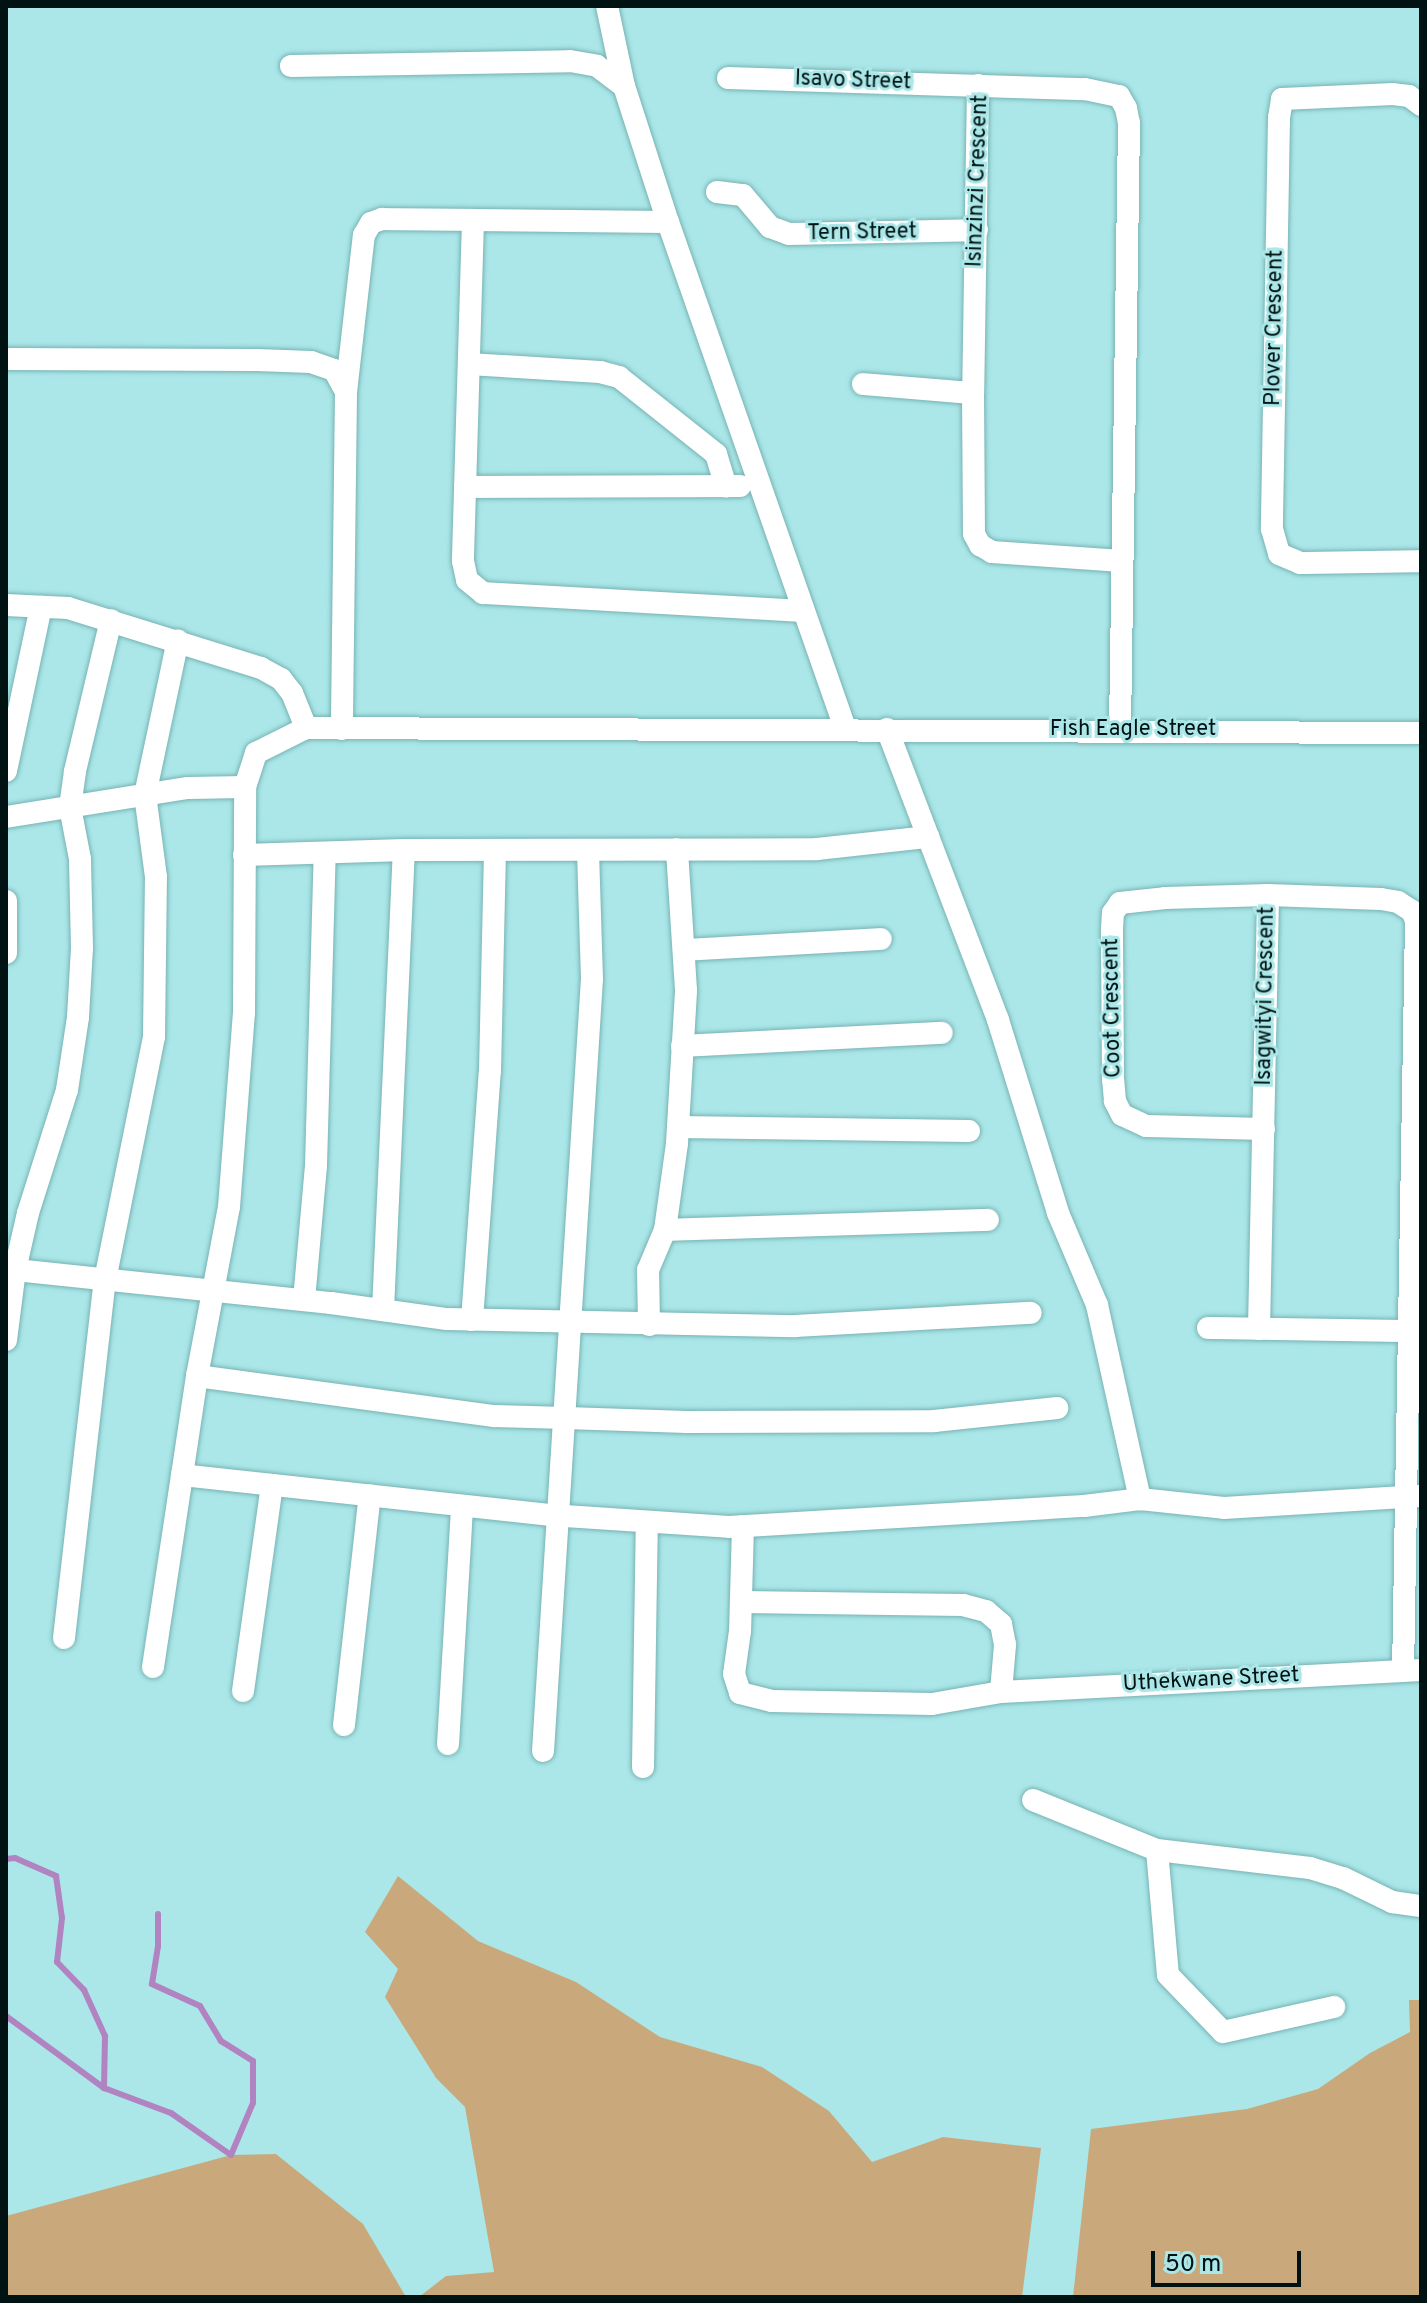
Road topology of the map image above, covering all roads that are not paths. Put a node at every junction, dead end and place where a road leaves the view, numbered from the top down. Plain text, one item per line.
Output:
1 (607, 6) edge
2 (291, 66) dead end
3 (728, 78) dead end
4 (978, 85) junction
5 (624, 86) junction
6 (1421, 105) edge
7 (717, 192) dead end
8 (473, 220) junction
9 (668, 222) junction
10 (977, 230) junction
11 (6, 359) edge
12 (469, 364) junction
13 (863, 384) dead end
14 (346, 392) junction
15 (973, 393) junction
16 (726, 486) junction
17 (759, 486) junction
18 (465, 487) junction
19 (1122, 561) junction
20 (1421, 561) edge
21 (6, 605) edge
22 (41, 607) junction
23 (801, 611) junction
24 (111, 620) junction
25 (178, 640) junction
26 (306, 728) junction
27 (845, 728) junction
28 (342, 729) junction
29 (887, 729) junction
30 (1120, 730) junction
31 (1421, 733) edge
32 (6, 771) edge
33 (245, 787) junction
34 (145, 795) junction
35 (70, 807) junction
36 (6, 817) edge
37 (928, 837) junction
38 (677, 849) junction
39 (404, 850) junction
40 (495, 850) junction
41 (588, 850) junction
42 (325, 853) junction
43 (244, 855) junction
44 (1268, 895) junction
45 (6, 901) edge
46 (881, 939) dead end
47 (684, 950) junction
48 (6, 953) edge
49 (942, 1033) dead end
50 (682, 1046) junction
51 (678, 1127) junction
52 (1264, 1129) junction
53 (969, 1131) dead end
54 (988, 1220) dead end
55 (665, 1230) junction
56 (11, 1270) edge
57 (105, 1280) junction
58 (212, 1292) junction
59 (304, 1300) junction
60 (383, 1310) junction
61 (1031, 1313) dead end
62 (472, 1320) junction
63 (568, 1322) junction
64 (649, 1325) junction
65 (1208, 1328) dead end
66 (1259, 1329) junction
67 (1409, 1331) junction
68 (6, 1340) edge
69 (197, 1376) junction
70 (1057, 1408) dead end
71 (566, 1418) junction
72 (182, 1475) junction
73 (272, 1485) junction
74 (370, 1495) junction
75 (1414, 1496) edge
76 (1140, 1499) junction
77 (462, 1506) junction
78 (560, 1516) junction
79 (647, 1522) junction
80 (743, 1526) junction
81 (741, 1602) junction
82 (64, 1638) dead end
83 (153, 1667) dead end
84 (1412, 1670) edge
85 (243, 1691) dead end
86 (1001, 1692) junction
87 (344, 1725) dead end
88 (448, 1744) dead end
89 (543, 1751) dead end
90 (643, 1767) dead end
91 (1033, 1800) dead end
92 (1157, 1850) junction
93 (1421, 1906) edge
94 (1334, 2007) dead end

1 - 5 street
2 - 5 street
3 - 4 street, Isavo Street
4 - 10 street, Isinzinzi Crescent
4 - 19 street, Isinzinzi Crescent
5 - 9 street
6 - 20 street, Plover Crescent
7 - 10 street, Tern Street
8 - 9 street
8 - 12 street
8 - 14 street
9 - 17 street
10 - 15 street, Isinzinzi Crescent
11 - 14 street
12 - 16 street
12 - 18 street
13 - 15 street
14 - 28 street
15 - 19 street, Isinzinzi Crescent
16 - 17 street
16 - 18 street
17 - 23 street
18 - 23 street
19 - 30 street, Isinzinzi Crescent
21 - 22 street
22 - 24 street
22 - 32 street
23 - 27 street
24 - 25 street
24 - 35 street
25 - 26 street
25 - 34 street
26 - 28 street, Fish Eagle Street
26 - 33 street
27 - 28 street, Fish Eagle Street
27 - 29 street, Fish Eagle Street
29 - 30 street, Fish Eagle Street
29 - 37 street
30 - 31 street, Fish Eagle Street
33 - 34 street
33 - 43 street
34 - 35 street
34 - 57 street
35 - 36 street
35 - 56 street
37 - 38 street
37 - 76 street
38 - 41 street
38 - 47 street
39 - 40 street
39 - 42 street
39 - 60 street
40 - 41 street
40 - 62 street
41 - 63 street
42 - 43 street
42 - 59 street
43 - 58 street
44 - 52 street, Isagwityi Crescent
44 - 52 street, Coot Crescent
44 - 67 street, Isagwityi Crescent
45 - 48 street
46 - 47 street
47 - 50 street
49 - 50 street
50 - 51 street
51 - 53 street
51 - 55 street
52 - 66 street, Isagwityi Crescent
54 - 55 street
55 - 64 street
56 - 57 street
56 - 68 street
57 - 58 street
57 - 82 street
58 - 59 street
58 - 69 street
59 - 60 street
60 - 62 street
61 - 64 street
62 - 63 street
63 - 64 street
63 - 71 street
65 - 66 street
66 - 67 street
67 - 75 street, Isagwityi Crescent
69 - 71 street
69 - 72 street
70 - 71 street
71 - 78 street
72 - 73 street
72 - 83 street
73 - 74 street
73 - 85 street
74 - 77 street
74 - 87 street
75 - 76 street
75 - 84 street, Isagwityi Crescent
76 - 80 street
77 - 78 street
77 - 88 street
78 - 79 street
78 - 89 street
79 - 80 street
79 - 90 street
80 - 81 street
81 - 86 street
81 - 86 street, Uthekwane Street
84 - 86 street, Uthekwane Street
91 - 92 street
92 - 93 street
92 - 94 street

